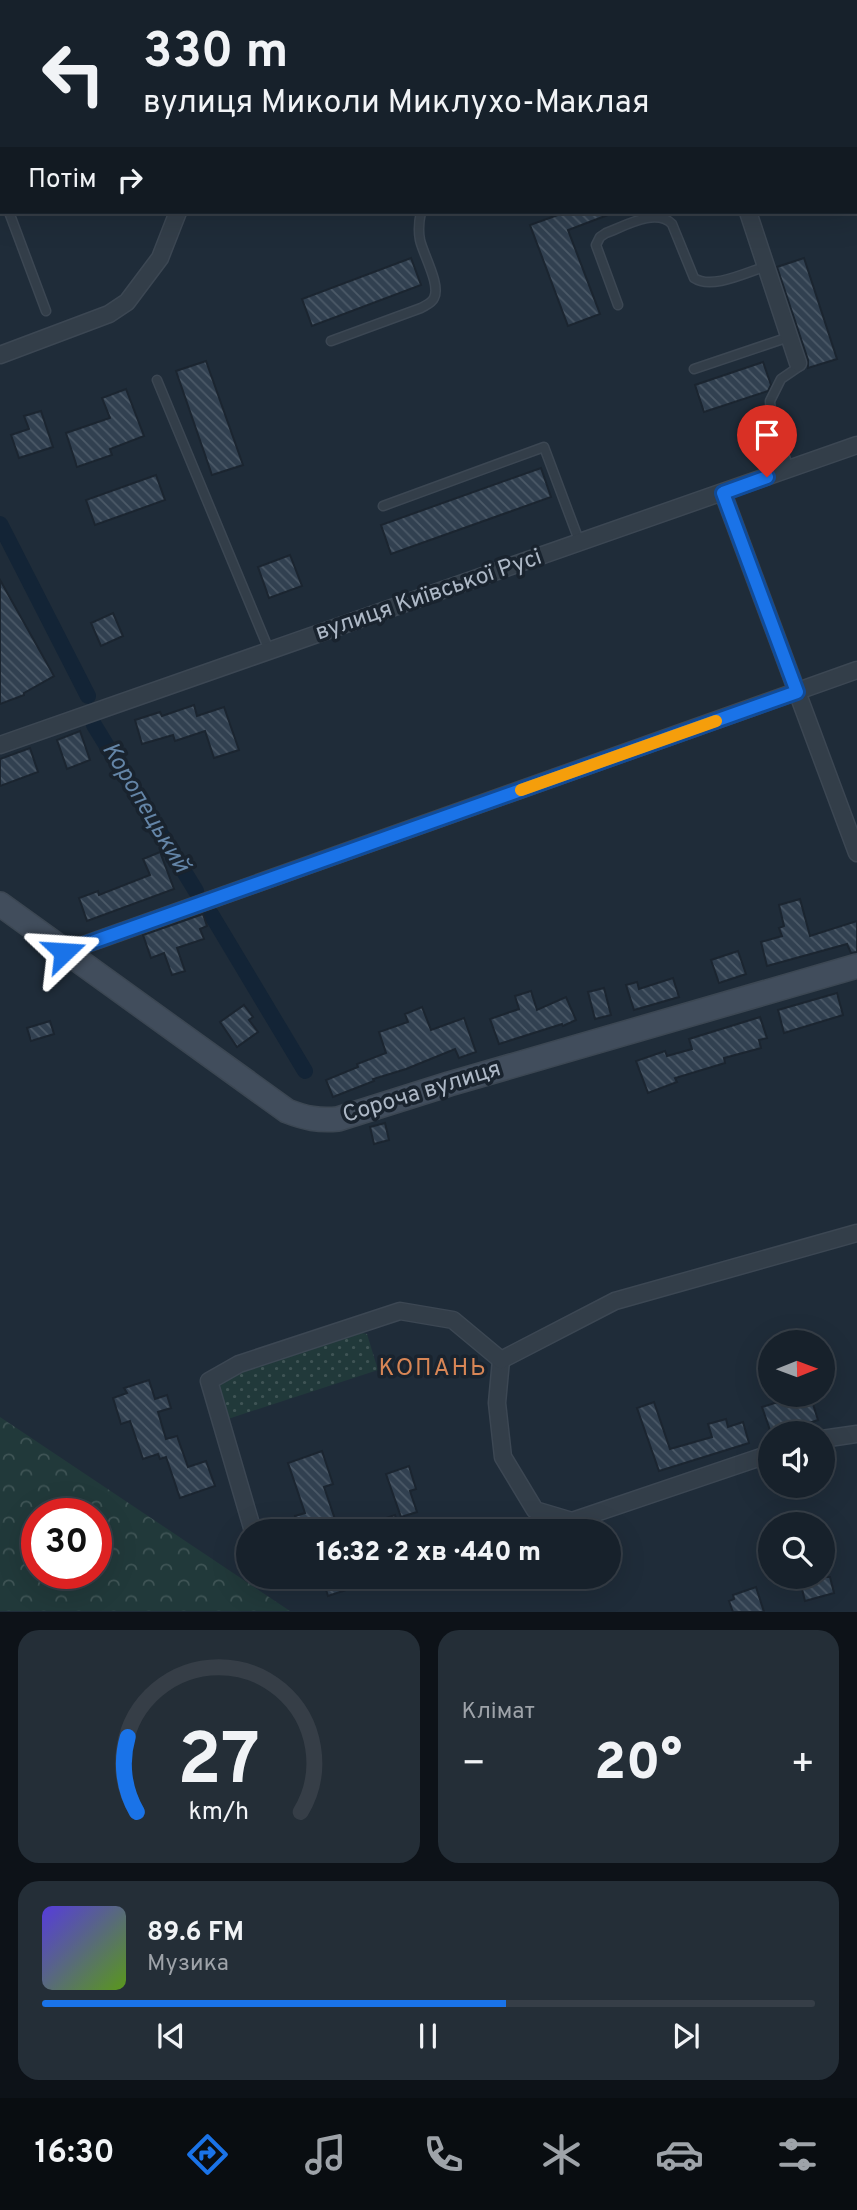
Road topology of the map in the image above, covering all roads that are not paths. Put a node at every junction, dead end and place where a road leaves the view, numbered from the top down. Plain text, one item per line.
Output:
1 (10, 214) edge
2 (177, 214) edge
3 (421, 214) edge
4 (749, 214) edge
5 (766, 266) junction
6 (618, 305) dead end
7 (46, 311) dead end
8 (789, 337) junction
9 (331, 341) dead end
10 (0, 355) edge
11 (798, 363) joint
12 (694, 369) dead end
13 (158, 380) dead end
14 (857, 445) edge
15 (789, 469) junction
16 (723, 493) junction
17 (383, 506) dead end
18 (580, 544) junction
19 (269, 650) junction
20 (857, 670) edge
21 (797, 692) junction
22 (0, 745) edge
23 (857, 853) edge
24 (0, 904) edge
25 (64, 952) junction
26 (857, 966) edge
27 (857, 1233) edge
28 (501, 1360) junction
29 (857, 1434) edge
30 (835, 1437) edge
31 (758, 1458) edge
32 (249, 1519) edge

1 - 7 lane
2 - 10 street
3 - 9 lane
4 - 5 street
5 - 6 lane
5 - 8 street
8 - 11 street
8 - 12 lane
11 - 15 lane
13 - 19 lane
14 - 15 street, вулиця Київської Русі
15 - 16 street, вулиця Київської Русі
16 - 18 street, вулиця Київської Русі
16 - 21 street
17 - 18 lane
18 - 19 street, вулиця Київської Русі
19 - 22 street, вулиця Київської Русі
20 - 21 street
21 - 23 street
21 - 25 street
24 - 25 main road, Сороча вулиця
25 - 26 main road, Сороча вулиця
27 - 28 street
28 - 31 street
28 - 32 street
29 - 30 street

